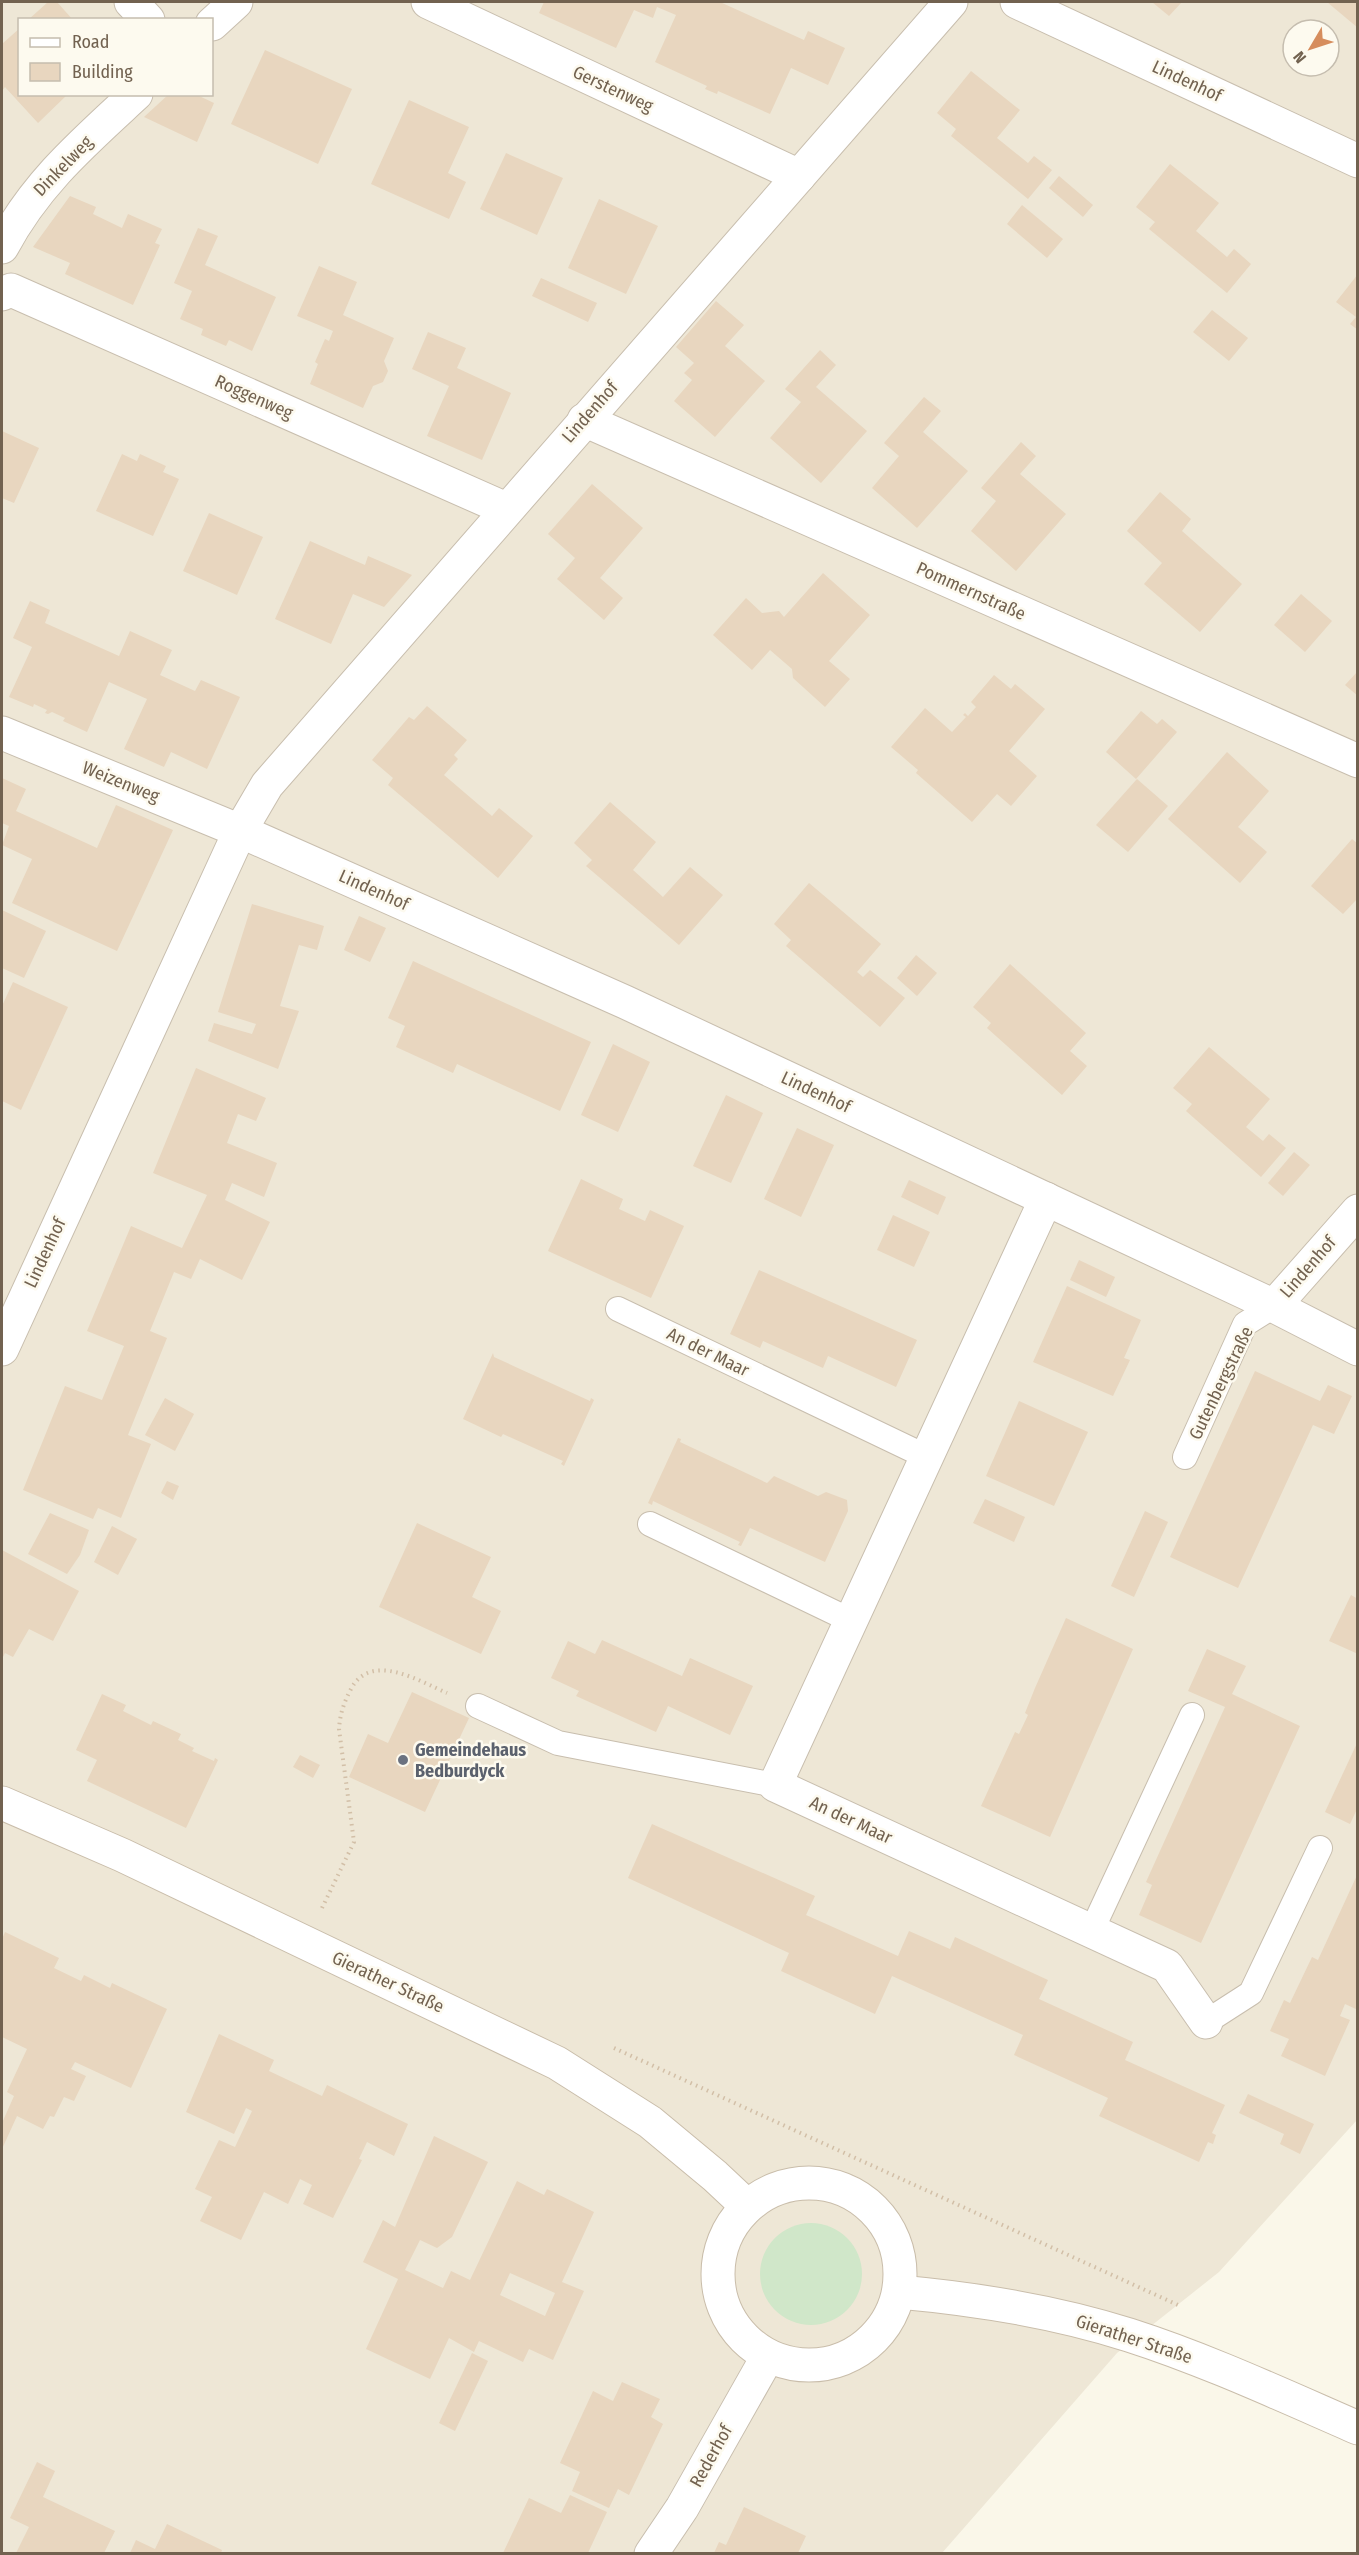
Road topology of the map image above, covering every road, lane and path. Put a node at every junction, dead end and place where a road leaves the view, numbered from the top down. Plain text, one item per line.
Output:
1 (131, 2) edge
2 (236, 2) edge
3 (428, 2) edge
4 (951, 2) edge
5 (1017, 2) edge
6 (146, 18) edge
7 (213, 23) edge
8 (134, 96) edge
9 (1358, 161) edge
10 (799, 176) junction
11 (2, 247) edge
12 (2, 294) edge
13 (584, 420) junction
14 (506, 508) junction
15 (2, 733) edge
16 (1358, 761) edge
17 (240, 831) junction
18 (1046, 1199) junction
19 (1358, 1211) edge
20 (1274, 1306) junction
21 (618, 1309) dead end
22 (2, 1349) edge
23 (1358, 1349) edge
24 (927, 1457) junction
25 (1185, 1457) dead end
26 (650, 1524) dead end
27 (852, 1621) junction
28 (478, 1706) joint
29 (1192, 1715) dead end
30 (775, 1785) junction
31 (2, 1803) edge
32 (1320, 1848) dead end
33 (1092, 1930) junction
34 (305, 1943) junction
35 (1206, 2022) joint
36 (605, 2044) dead end
37 (747, 2206) junction
38 (899, 2292) junction
39 (1183, 2308) dead end
40 (768, 2355) junction
41 (1358, 2428) edge
42 (651, 2553) edge

1 - 6 street
2 - 7 street
3 - 10 street, Gerstenweg
4 - 10 street, Lindenhof
5 - 9 street, Lindenhof
8 - 11 street, Dinkelweg
10 - 13 street, Lindenhof
12 - 14 street, Roggenweg
13 - 14 street, Lindenhof
13 - 16 street, Pommernstraße
14 - 17 street, Lindenhof
15 - 17 street, Weizenweg
17 - 18 street, Lindenhof
17 - 22 street, Lindenhof
18 - 20 street, Lindenhof
18 - 24 street
19 - 20 street, Lindenhof
20 - 23 street
20 - 25 lane, Gutenbergstraße
21 - 24 lane, An der Maar
24 - 27 street
26 - 27 lane
27 - 30 street
28 - 30 lane
28 - 34 path
29 - 33 lane
30 - 33 street, An der Maar
31 - 34 street, Gierather Straße
32 - 35 lane, An der Maar
33 - 35 street, An der Maar
34 - 37 street, Gierather Straße
36 - 39 path
37 - 38 street
37 - 40 street
38 - 40 street
38 - 41 street, Gierather Straße
40 - 42 street, Rederhof

